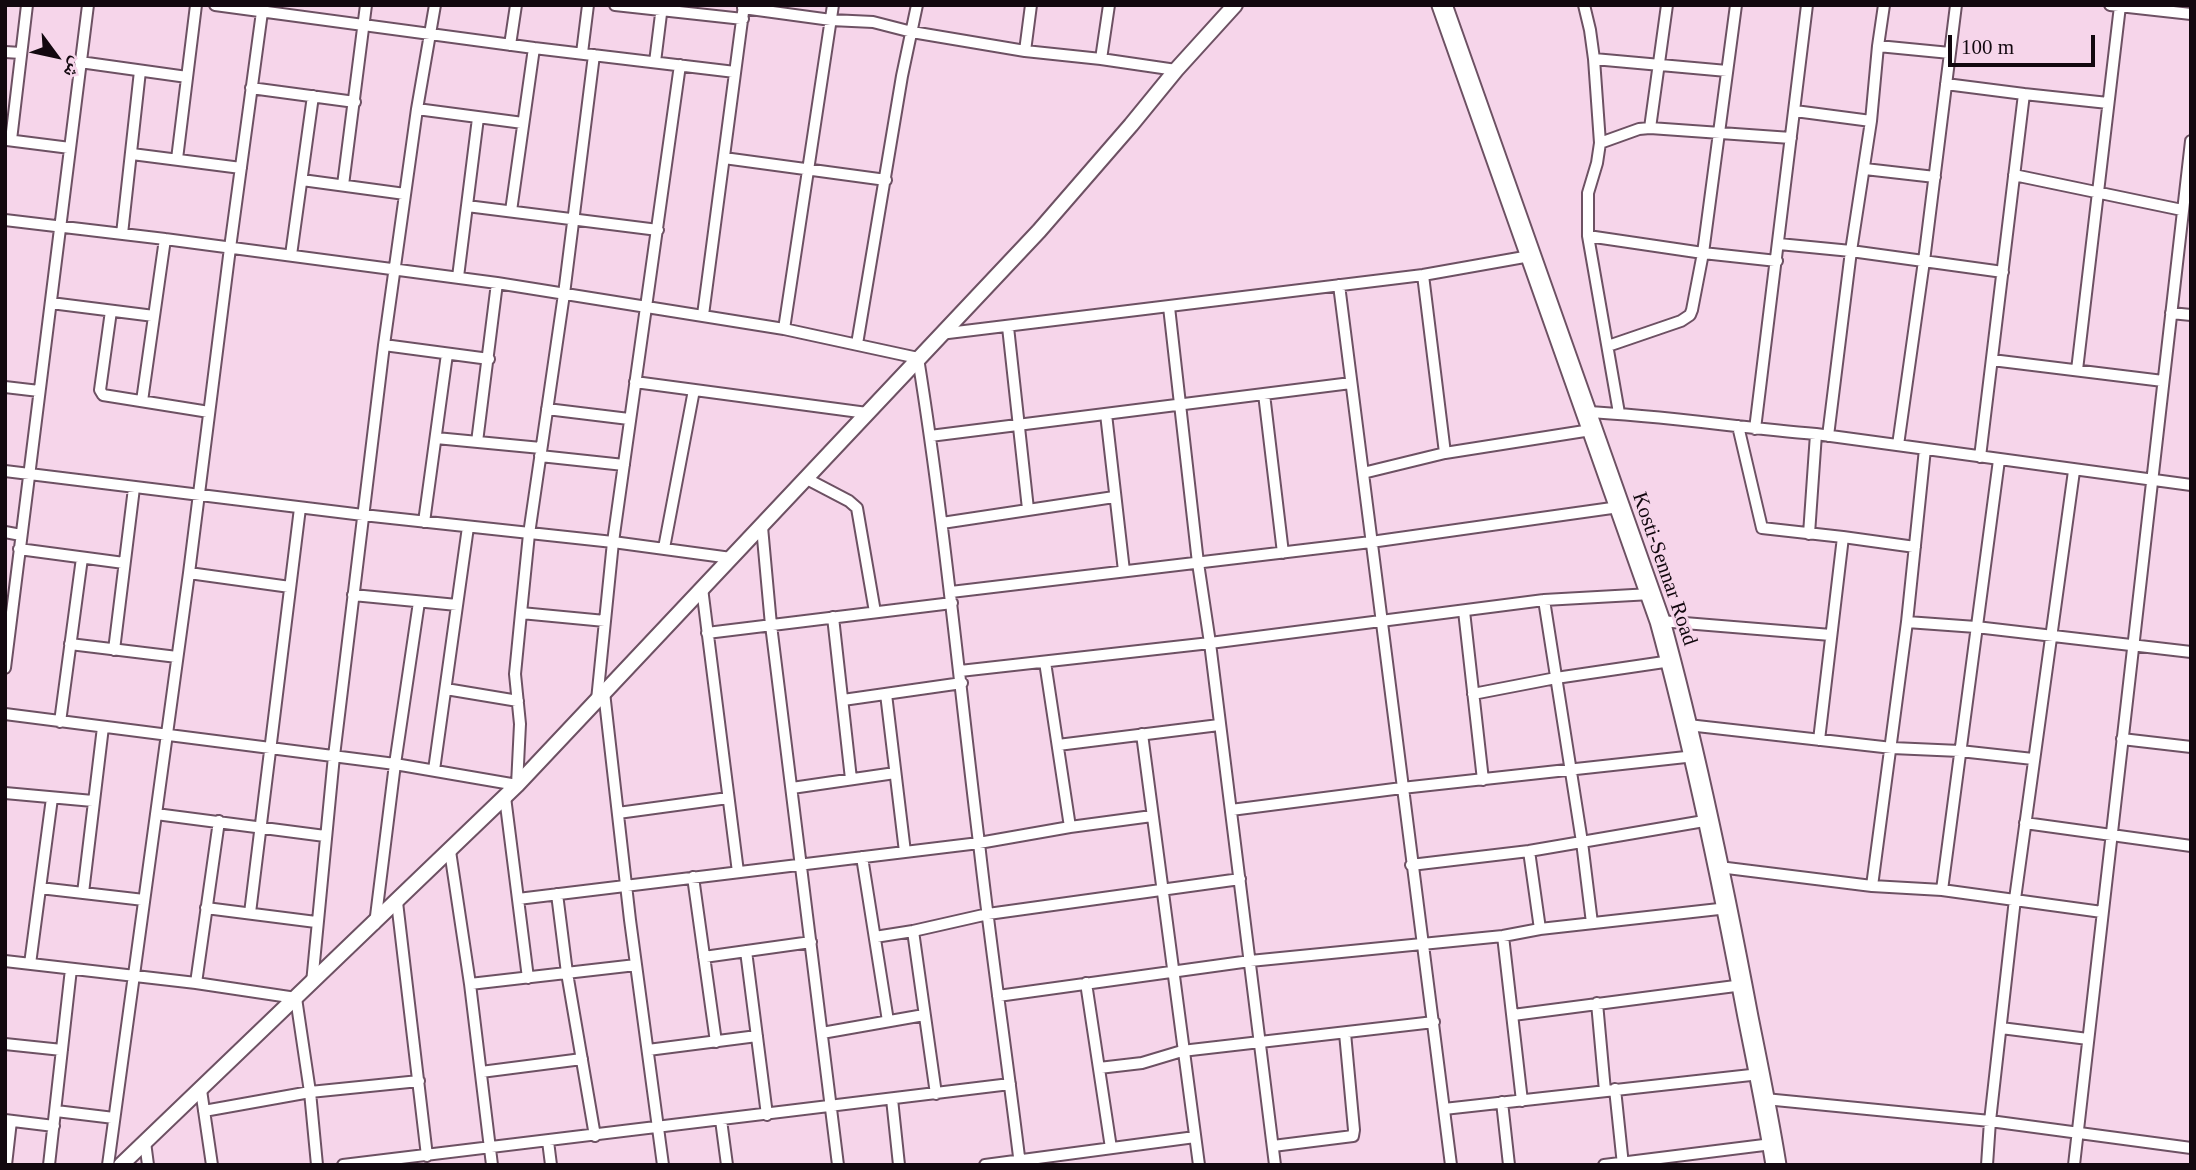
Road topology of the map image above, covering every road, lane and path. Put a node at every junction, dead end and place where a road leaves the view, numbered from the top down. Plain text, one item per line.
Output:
1 (27, 5) edge
2 (88, 5) edge
3 (196, 5) edge
4 (215, 5) edge
5 (366, 5) edge
6 (435, 5) edge
7 (516, 5) edge
8 (589, 5) edge
9 (615, 5) edge
10 (833, 5) edge
11 (917, 5) edge
12 (1031, 5) edge
13 (1109, 5) edge
14 (1442, 5) edge
15 (1584, 5) edge
16 (1667, 5) edge
17 (1736, 5) edge
18 (1807, 5) edge
19 (1884, 5) edge
20 (1956, 5) edge
21 (1230, 6) edge
22 (2115, 6) edge
23 (242, 7) edge
24 (2144, 7) edge
25 (662, 8) edge
26 (743, 11) edge
27 (262, 12) junction
28 (2191, 15) edge
29 (831, 20) junction
30 (364, 25) junction
31 (431, 33) junction
32 (912, 33) junction
33 (510, 45) junction
34 (1878, 46) junction
35 (534, 48) junction
36 (1025, 51) junction
37 (5, 52) edge
38 (21, 53) junction
39 (582, 53) junction
40 (1950, 53) junction
41 (594, 55) junction
42 (1101, 59) junction
43 (1594, 60) junction
44 (80, 62) junction
45 (655, 62) junction
46 (680, 65) junction
47 (1660, 65) junction
48 (1176, 70) junction
49 (140, 71) junction
50 (1727, 71) junction
51 (735, 72) junction
52 (187, 77) junction
53 (1946, 84) junction
54 (251, 88) junction
55 (2024, 94) junction
56 (313, 96) junction
57 (355, 103) junction
58 (2108, 103) junction
59 (418, 109) junction
60 (1795, 111) junction
61 (478, 118) junction
62 (1871, 121) junction
63 (523, 123) junction
64 (1650, 128) junction
65 (1720, 133) junction
66 (1791, 138) junction
67 (8, 140) edge
68 (2191, 141) edge
69 (1600, 144) junction
70 (70, 148) junction
71 (132, 154) junction
72 (724, 158) junction
73 (177, 159) junction
74 (241, 168) junction
75 (808, 169) junction
76 (1865, 169) junction
77 (2014, 175) junction
78 (1935, 177) junction
79 (302, 180) junction
80 (886, 180) junction
81 (343, 185) junction
82 (2188, 187) edge
83 (2098, 192) junction
84 (405, 194) junction
85 (467, 206) junction
86 (2182, 210) junction
87 (511, 211) junction
88 (572, 219) junction
89 (5, 220) edge
90 (61, 226) junction
91 (658, 230) junction
92 (122, 234) junction
93 (1588, 236) junction
94 (165, 239) junction
95 (1779, 244) junction
96 (230, 248) junction
97 (1851, 251) junction
98 (1703, 253) junction
99 (291, 255) junction
100 (1530, 256) junction
101 (1777, 261) junction
102 (1924, 261) junction
103 (395, 269) junction
104 (2003, 272) junction
105 (1423, 275) junction
106 (458, 277) junction
107 (497, 283) junction
108 (1339, 285) junction
109 (564, 295) junction
110 (51, 303) junction
111 (647, 307) junction
112 (1169, 307) junction
113 (111, 311) junction
114 (2171, 313) junction
115 (703, 315) junction
116 (2191, 315) edge
117 (154, 316) junction
118 (1008, 327) junction
119 (784, 329) junction
120 (940, 334) junction
121 (857, 344) junction
122 (384, 345) junction
123 (1608, 346) junction
124 (447, 354) junction
125 (918, 358) junction
126 (489, 359) junction
127 (1992, 360) junction
128 (2077, 370) junction
129 (2163, 381) junction
130 (635, 382) junction
131 (1351, 383) junction
132 (5, 387) edge
133 (695, 390) junction
134 (40, 391) junction
135 (1264, 394) junction
136 (142, 401) junction
137 (1181, 403) junction
138 (547, 409) junction
139 (209, 412) junction
140 (867, 413) junction
141 (1619, 413) junction
142 (1106, 415) junction
143 (629, 419) junction
144 (1588, 421) junction
145 (1018, 425) junction
146 (1738, 426) junction
147 (1755, 429) junction
148 (1816, 435) junction
149 (930, 436) junction
150 (1828, 436) junction
151 (436, 438) junction
152 (477, 442) junction
153 (1898, 445) junction
154 (1925, 449) junction
155 (541, 452) junction
156 (1446, 453) junction
157 (1980, 457) junction
158 (1999, 460) junction
159 (624, 465) junction
160 (5, 471) edge
161 (2074, 471) junction
162 (1363, 472) junction
163 (30, 475) junction
164 (807, 479) junction
165 (2152, 481) junction
166 (2191, 485) edge
167 (134, 488) junction
168 (199, 495) junction
169 (1114, 497) junction
170 (1619, 507) junction
171 (300, 508) junction
172 (1028, 509) junction
173 (363, 516) junction
174 (424, 522) junction
175 (942, 523) junction
176 (468, 527) junction
177 (762, 527) junction
178 (5, 532) edge
179 (529, 534) junction
180 (1809, 534) junction
181 (21, 535) junction
182 (1843, 537) junction
183 (613, 542) junction
184 (1371, 542) junction
185 (1915, 547) junction
186 (664, 548) junction
187 (19, 549) junction
188 (1283, 552) junction
189 (82, 558) junction
190 (731, 558) junction
191 (124, 563) junction
192 (1198, 563) junction
193 (1124, 571) junction
194 (189, 573) junction
195 (290, 587) junction
196 (702, 588) junction
197 (1651, 594) junction
198 (354, 595) junction
199 (951, 597) junction
200 (1544, 600) junction
201 (419, 601) junction
202 (457, 605) junction
203 (1464, 611) junction
204 (875, 612) junction
205 (521, 613) junction
206 (833, 617) junction
207 (605, 621) junction
208 (1382, 621) junction
209 (1660, 621) junction
210 (1907, 622) junction
211 (772, 625) junction
212 (1976, 627) junction
213 (707, 633) junction
214 (1830, 635) junction
215 (2050, 636) junction
216 (7, 639) edge
217 (1210, 643) junction
218 (71, 644) junction
219 (2133, 646) junction
220 (114, 650) junction
221 (2191, 652) edge
222 (177, 657) junction
223 (1671, 661) junction
224 (1045, 662) junction
225 (5, 668) edge
226 (960, 671) junction
227 (1556, 678) junction
228 (962, 683) junction
229 (446, 690) junction
230 (886, 694) junction
231 (1473, 694) junction
232 (601, 696) junction
233 (518, 701) junction
234 (843, 701) junction
235 (5, 713) edge
236 (60, 722) junction
237 (1219, 725) junction
238 (1688, 725) junction
239 (103, 727) junction
240 (1142, 734) junction
241 (166, 736) junction
242 (2122, 739) junction
243 (1819, 740) junction
244 (1058, 745) junction
245 (2191, 747) edge
246 (1892, 748) junction
247 (270, 749) junction
248 (1960, 751) junction
249 (334, 756) junction
250 (1695, 756) junction
251 (2033, 759) junction
252 (395, 764) junction
253 (434, 770) junction
254 (1571, 771) junction
255 (895, 773) junction
256 (851, 779) junction
257 (1483, 780) junction
258 (517, 785) junction
259 (792, 788) junction
260 (1402, 788) junction
261 (5, 793) edge
262 (505, 797) junction
263 (52, 798) junction
264 (728, 798) junction
265 (93, 801) junction
266 (1231, 810) junction
267 (618, 813) junction
268 (156, 814) junction
269 (1152, 816) junction
270 (1710, 820) junction
271 (219, 821) junction
272 (2025, 823) junction
273 (262, 827) junction
274 (1070, 827) junction
275 (2111, 835) junction
276 (326, 836) junction
277 (1582, 842) junction
278 (979, 843) junction
279 (2191, 846) edge
280 (450, 850) junction
281 (1529, 851) junction
282 (905, 852) junction
283 (862, 857) junction
284 (801, 864) junction
285 (1412, 865) junction
286 (1719, 867) junction
287 (738, 872) junction
288 (693, 877) junction
289 (1240, 878) junction
290 (625, 885) junction
291 (1872, 886) junction
292 (40, 888) junction
293 (1161, 890) junction
294 (1941, 890) junction
295 (83, 893) junction
296 (556, 894) junction
297 (518, 899) junction
298 (144, 900) junction
299 (2015, 900) junction
300 (397, 902) junction
301 (206, 908) junction
302 (1728, 908) junction
303 (2102, 912) junction
304 (250, 913) junction
305 (988, 914) junction
306 (316, 922) junction
307 (1592, 923) junction
308 (374, 924) junction
309 (1540, 929) junction
310 (914, 931) junction
311 (1503, 936) junction
312 (875, 937) junction
313 (811, 942) junction
314 (1421, 942) junction
315 (746, 951) junction
316 (704, 957) junction
317 (5, 961) edge
318 (1250, 961) junction
319 (30, 964) junction
320 (636, 965) junction
321 (71, 969) junction
322 (1172, 971) junction
323 (567, 973) junction
324 (134, 975) junction
325 (528, 978) junction
326 (196, 983) junction
327 (312, 983) junction
328 (1086, 983) junction
329 (470, 984) junction
330 (1743, 985) junction
331 (998, 996) junction
332 (296, 998) junction
333 (1597, 1003) junction
334 (924, 1015) junction
335 (1513, 1015) junction
336 (888, 1021) junction
337 (1434, 1022) junction
338 (2001, 1028) junction
339 (822, 1033) junction
340 (1345, 1033) junction
341 (757, 1037) junction
342 (2088, 1039) junction
343 (716, 1042) junction
344 (1259, 1042) junction
345 (5, 1044) edge
346 (62, 1050) junction
347 (648, 1050) junction
348 (1182, 1051) junction
349 (582, 1059) junction
350 (1099, 1068) junction
351 (481, 1072) junction
352 (1760, 1074) junction
353 (419, 1082) junction
354 (1010, 1084) junction
355 (201, 1090) junction
356 (1610, 1090) junction
357 (310, 1092) junction
358 (936, 1094) junction
359 (892, 1099) junction
360 (1765, 1100) junction
361 (1522, 1101) junction
362 (1502, 1102) junction
363 (831, 1107) junction
364 (1444, 1109) junction
365 (55, 1111) junction
366 (204, 1111) junction
367 (767, 1115) junction
368 (114, 1118) junction
369 (721, 1120) junction
370 (8, 1121) edge
371 (1990, 1121) junction
372 (54, 1126) junction
373 (658, 1128) junction
374 (2077, 1133) junction
375 (595, 1136) junction
376 (1195, 1137) junction
377 (548, 1141) junction
378 (145, 1142) junction
379 (1772, 1144) junction
380 (1273, 1146) junction
381 (1111, 1147) junction
382 (490, 1148) junction
383 (2191, 1148) edge
384 (428, 1156) junction
385 (1020, 1162) edge
386 (383, 1163) edge
387 (1623, 1164) edge
388 (6, 1165) edge
389 (49, 1165) edge
390 (107, 1165) edge
391 (121, 1165) edge
392 (148, 1165) edge
393 (212, 1165) edge
394 (317, 1165) edge
395 (343, 1165) edge
396 (492, 1165) edge
397 (551, 1165) edge
398 (663, 1165) edge
399 (727, 1165) edge
400 (838, 1165) edge
401 (899, 1165) edge
402 (985, 1165) edge
403 (1199, 1165) edge
404 (1275, 1165) edge
405 (1451, 1165) edge
406 (1509, 1165) edge
407 (1605, 1165) edge
408 (1776, 1165) edge
409 (1987, 1165) edge
410 (2074, 1165) edge

1 - 38 street
2 - 44 street
3 - 52 street
4 - 23 street
5 - 30 street
6 - 31 street
7 - 33 street
8 - 39 street
9 - 25 street
10 - 29 street
11 - 32 street
12 - 36 street
13 - 42 street
14 - 100 highway, Kosti-Sennar Road
15 - 43 street
16 - 47 street
17 - 50 street
18 - 60 street
19 - 34 street
20 - 40 street
21 - 48 street
22 - 24 street
22 - 58 street
23 - 27 street
24 - 28 street
25 - 26 street
25 - 45 street
26 - 29 street
26 - 51 street
27 - 30 street
27 - 54 street
29 - 32 street
29 - 75 street
30 - 31 street
30 - 57 street
31 - 33 street
31 - 59 street
32 - 36 street
32 - 80 street
33 - 35 street
34 - 40 street
34 - 62 street
35 - 39 street
35 - 63 street
36 - 42 street
37 - 38 street
38 - 67 street
39 - 41 street
40 - 53 street
41 - 45 street
41 - 88 street
42 - 48 street
43 - 47 street
43 - 69 street
44 - 49 street
44 - 70 street
45 - 46 street
46 - 51 street
46 - 91 street
47 - 50 street
47 - 64 street
48 - 120 street
49 - 52 street
49 - 71 street
50 - 65 street
51 - 72 street
52 - 73 street
53 - 55 street
53 - 78 street
54 - 56 street
54 - 74 street
55 - 58 street
55 - 77 street
56 - 57 street
56 - 79 street
57 - 81 street
58 - 83 street
59 - 61 street
59 - 84 street
60 - 62 street
60 - 66 street
61 - 63 street
61 - 85 street
62 - 76 street
63 - 87 street
64 - 65 street
64 - 69 street
65 - 66 street
65 - 98 street
66 - 95 street
67 - 70 street
68 - 82 street
69 - 93 street
70 - 90 street
71 - 73 street
71 - 92 street
72 - 75 street
72 - 115 street
73 - 74 street
74 - 96 street
75 - 80 street
75 - 119 street
76 - 78 street
76 - 97 street
77 - 83 street
77 - 104 street
78 - 102 street
79 - 81 street
79 - 99 street
80 - 121 street
81 - 84 street
82 - 86 street
83 - 86 street
83 - 128 street
84 - 103 street
85 - 87 street
85 - 106 street
86 - 114 street
87 - 88 street
88 - 91 street
88 - 109 street
89 - 90 street
90 - 92 street
90 - 110 street
91 - 111 street
92 - 94 street
93 - 98 street
93 - 123 street
94 - 96 street
94 - 117 street
95 - 97 street
95 - 101 street
96 - 99 street
96 - 139 street
97 - 102 street
97 - 150 street
98 - 101 street
98 - 123 street
99 - 103 street
100 - 105 street
100 - 144 highway, Kosti-Sennar Road
101 - 147 street
102 - 104 street
102 - 153 street
103 - 106 street
103 - 122 street
104 - 127 street
105 - 108 street
105 - 156 street
106 - 107 street
107 - 109 street
107 - 126 street
108 - 112 street
108 - 131 street
109 - 111 street
109 - 138 street
110 - 113 street
110 - 134 street
111 - 115 street
111 - 130 street
112 - 118 street
112 - 137 street
113 - 117 street
113 - 136 street
114 - 116 street
114 - 129 street
115 - 119 street
117 - 136 street
118 - 120 street
118 - 145 street
119 - 121 street
120 - 125 street
121 - 125 street
122 - 124 street
122 - 173 street
123 - 141 street
124 - 126 street
124 - 151 street
125 - 140 street
125 - 149 street
126 - 152 street
127 - 128 street
127 - 157 street
128 - 129 street
129 - 165 street
130 - 133 street
130 - 143 street
131 - 135 street
131 - 162 street
132 - 134 street
133 - 140 street
133 - 186 street
134 - 163 street
135 - 137 street
135 - 188 street
136 - 139 street
137 - 142 street
137 - 192 street
138 - 143 street
138 - 155 street
139 - 168 street
140 - 164 street
141 - 144 street
141 - 146 street
142 - 145 street
142 - 169 street
143 - 159 street
144 - 156 street
144 - 170 highway, Kosti-Sennar Road
145 - 149 street
145 - 172 street
146 - 147 street
146 - 180 street
147 - 148 street
148 - 150 street
148 - 180 street
149 - 175 street
150 - 153 street
151 - 152 street
151 - 174 street
152 - 155 street
153 - 154 street
154 - 157 street
154 - 185 street
155 - 159 street
155 - 179 street
156 - 162 street
157 - 158 street
158 - 161 street
158 - 212 street
159 - 183 street
160 - 163 street
161 - 165 street
161 - 215 street
162 - 184 street
163 - 167 street
163 - 181 street
164 - 177 street
164 - 204 street
165 - 166 street
165 - 219 street
167 - 168 street
167 - 191 street
168 - 171 street
168 - 194 street
169 - 172 street
169 - 193 street
170 - 184 street
170 - 197 highway, Kosti-Sennar Road
171 - 173 street
171 - 195 street
172 - 175 street
173 - 174 street
173 - 198 street
174 - 176 street
175 - 199 street
176 - 179 street
176 - 202 street
177 - 190 street
177 - 211 street
178 - 181 street
179 - 183 street
179 - 205 street
180 - 182 street
181 - 187 street
182 - 185 street
182 - 214 street
183 - 186 street
183 - 207 street
184 - 188 street
184 - 208 street
185 - 210 street
186 - 190 street
187 - 189 street
187 - 216 street
188 - 192 street
189 - 191 street
189 - 218 street
190 - 196 street
191 - 220 street
192 - 193 street
192 - 217 street
193 - 199 street
194 - 195 street
194 - 222 street
195 - 247 street
196 - 213 street
196 - 232 street
197 - 200 street
197 - 209 highway, Kosti-Sennar Road
198 - 201 street
198 - 249 street
199 - 204 street
199 - 226 street
200 - 203 street
200 - 227 street
201 - 202 street
201 - 252 street
202 - 229 street
203 - 208 street
203 - 231 street
204 - 206 street
205 - 207 street
205 - 233 street
206 - 211 street
206 - 234 street
207 - 232 street
208 - 217 street
208 - 260 street
209 - 214 street
209 - 223 highway, Kosti-Sennar Road
210 - 212 street
210 - 246 street
211 - 213 street
211 - 259 street
212 - 215 street
212 - 248 street
213 - 264 street
214 - 243 street
215 - 219 street
215 - 251 street
216 - 225 street
217 - 224 street
217 - 237 street
218 - 220 street
218 - 236 street
219 - 221 street
219 - 242 street
220 - 222 street
222 - 241 street
223 - 227 street
223 - 238 highway, Kosti-Sennar Road
224 - 226 street
224 - 244 street
226 - 228 street
227 - 231 street
227 - 254 street
228 - 230 street
228 - 278 street
229 - 233 street
229 - 253 street
230 - 234 street
230 - 255 street
231 - 257 street
232 - 258 street
232 - 267 street
233 - 258 street
234 - 256 street
235 - 236 street
236 - 239 street
237 - 240 street
237 - 266 street
238 - 243 street
238 - 250 highway, Kosti-Sennar Road
239 - 241 street
239 - 265 street
240 - 244 street
240 - 269 street
241 - 247 street
241 - 268 street
242 - 245 street
242 - 275 street
243 - 246 street
244 - 274 street
246 - 248 street
246 - 291 street
247 - 249 street
247 - 273 street
248 - 251 street
248 - 294 street
249 - 252 street
249 - 276 street
250 - 254 street
250 - 270 highway, Kosti-Sennar Road
251 - 272 street
252 - 253 street
252 - 308 street
253 - 258 street
254 - 257 street
254 - 277 street
255 - 256 street
255 - 282 street
256 - 259 street
257 - 260 street
258 - 262 street
259 - 284 street
260 - 266 street
260 - 285 street
261 - 263 street
262 - 280 street
262 - 297 street
263 - 265 street
263 - 292 street
264 - 267 street
264 - 287 street
265 - 295 street
266 - 289 street
267 - 290 street
268 - 271 street
268 - 298 street
269 - 274 street
269 - 293 street
270 - 277 street
270 - 286 highway, Kosti-Sennar Road
271 - 273 street
271 - 301 street
272 - 275 street
272 - 299 street
273 - 276 street
273 - 304 street
274 - 278 street
275 - 279 street
275 - 303 street
276 - 306 street
277 - 281 street
277 - 307 street
278 - 282 street
278 - 305 street
280 - 300 street
280 - 329 street
281 - 285 street
281 - 309 street
282 - 283 street
283 - 284 street
283 - 312 street
284 - 287 street
284 - 313 street
285 - 314 street
286 - 291 street
286 - 302 highway, Kosti-Sennar Road
287 - 288 street
288 - 290 street
288 - 316 street
289 - 293 street
289 - 318 street
290 - 296 street
290 - 320 street
291 - 294 street
292 - 295 street
292 - 319 street
293 - 305 street
293 - 322 street
294 - 299 street
295 - 298 street
296 - 297 street
296 - 323 street
297 - 325 street
298 - 324 street
299 - 303 street
299 - 338 street
300 - 308 street
300 - 353 street
301 - 304 street
301 - 326 street
302 - 307 street
302 - 330 highway, Kosti-Sennar Road
303 - 342 street
304 - 306 street
305 - 310 street
305 - 331 street
306 - 327 street
307 - 309 street
308 - 327 street
309 - 311 street
310 - 312 street
310 - 334 street
311 - 314 street
311 - 335 street
312 - 336 street
313 - 315 street
313 - 339 street
314 - 318 street
314 - 337 street
315 - 316 street
315 - 341 street
316 - 343 street
317 - 319 street
318 - 322 street
318 - 344 street
319 - 321 street
320 - 323 street
320 - 347 street
321 - 324 street
321 - 346 street
322 - 328 street
322 - 348 street
323 - 325 street
323 - 349 street
324 - 326 street
324 - 368 street
325 - 329 street
326 - 332 street
327 - 332 street
328 - 331 street
328 - 350 street
329 - 351 street
330 - 333 street
330 - 352 highway, Kosti-Sennar Road
331 - 354 street
332 - 355 street
332 - 357 street
333 - 335 street
333 - 356 street
334 - 336 street
334 - 358 street
335 - 361 street
336 - 339 street
337 - 340 street
337 - 364 street
338 - 342 street
338 - 371 street
339 - 363 street
340 - 344 street
340 - 380 street
341 - 343 street
341 - 367 street
342 - 374 street
343 - 347 street
344 - 348 street
344 - 380 street
345 - 346 street
346 - 365 street
347 - 373 street
348 - 350 street
348 - 376 street
349 - 351 street
349 - 375 street
350 - 381 street
351 - 382 street
352 - 356 street
352 - 360 highway, Kosti-Sennar Road
353 - 357 street
353 - 384 street
354 - 358 street
354 - 385 street
355 - 366 street
355 - 378 street
356 - 361 street
356 - 387 street
357 - 366 street
357 - 394 street
358 - 359 street
359 - 363 street
359 - 401 street
360 - 371 street
360 - 379 highway, Kosti-Sennar Road
361 - 362 street
362 - 364 street
362 - 406 street
363 - 367 street
363 - 400 street
364 - 405 street
365 - 368 street
365 - 372 street
366 - 393 street
367 - 369 street
368 - 390 street
369 - 373 street
369 - 399 street
370 - 372 street
370 - 388 street
371 - 374 street
371 - 409 street
372 - 389 street
373 - 375 street
373 - 398 street
374 - 383 street
374 - 410 street
375 - 377 street
376 - 381 street
376 - 403 street
377 - 382 street
377 - 397 street
378 - 391 street
378 - 392 street
379 - 387 street
379 - 408 highway, Kosti-Sennar Road
380 - 404 street
381 - 385 street
382 - 384 street
382 - 396 street
384 - 386 street
385 - 402 street
386 - 395 street
387 - 407 street

